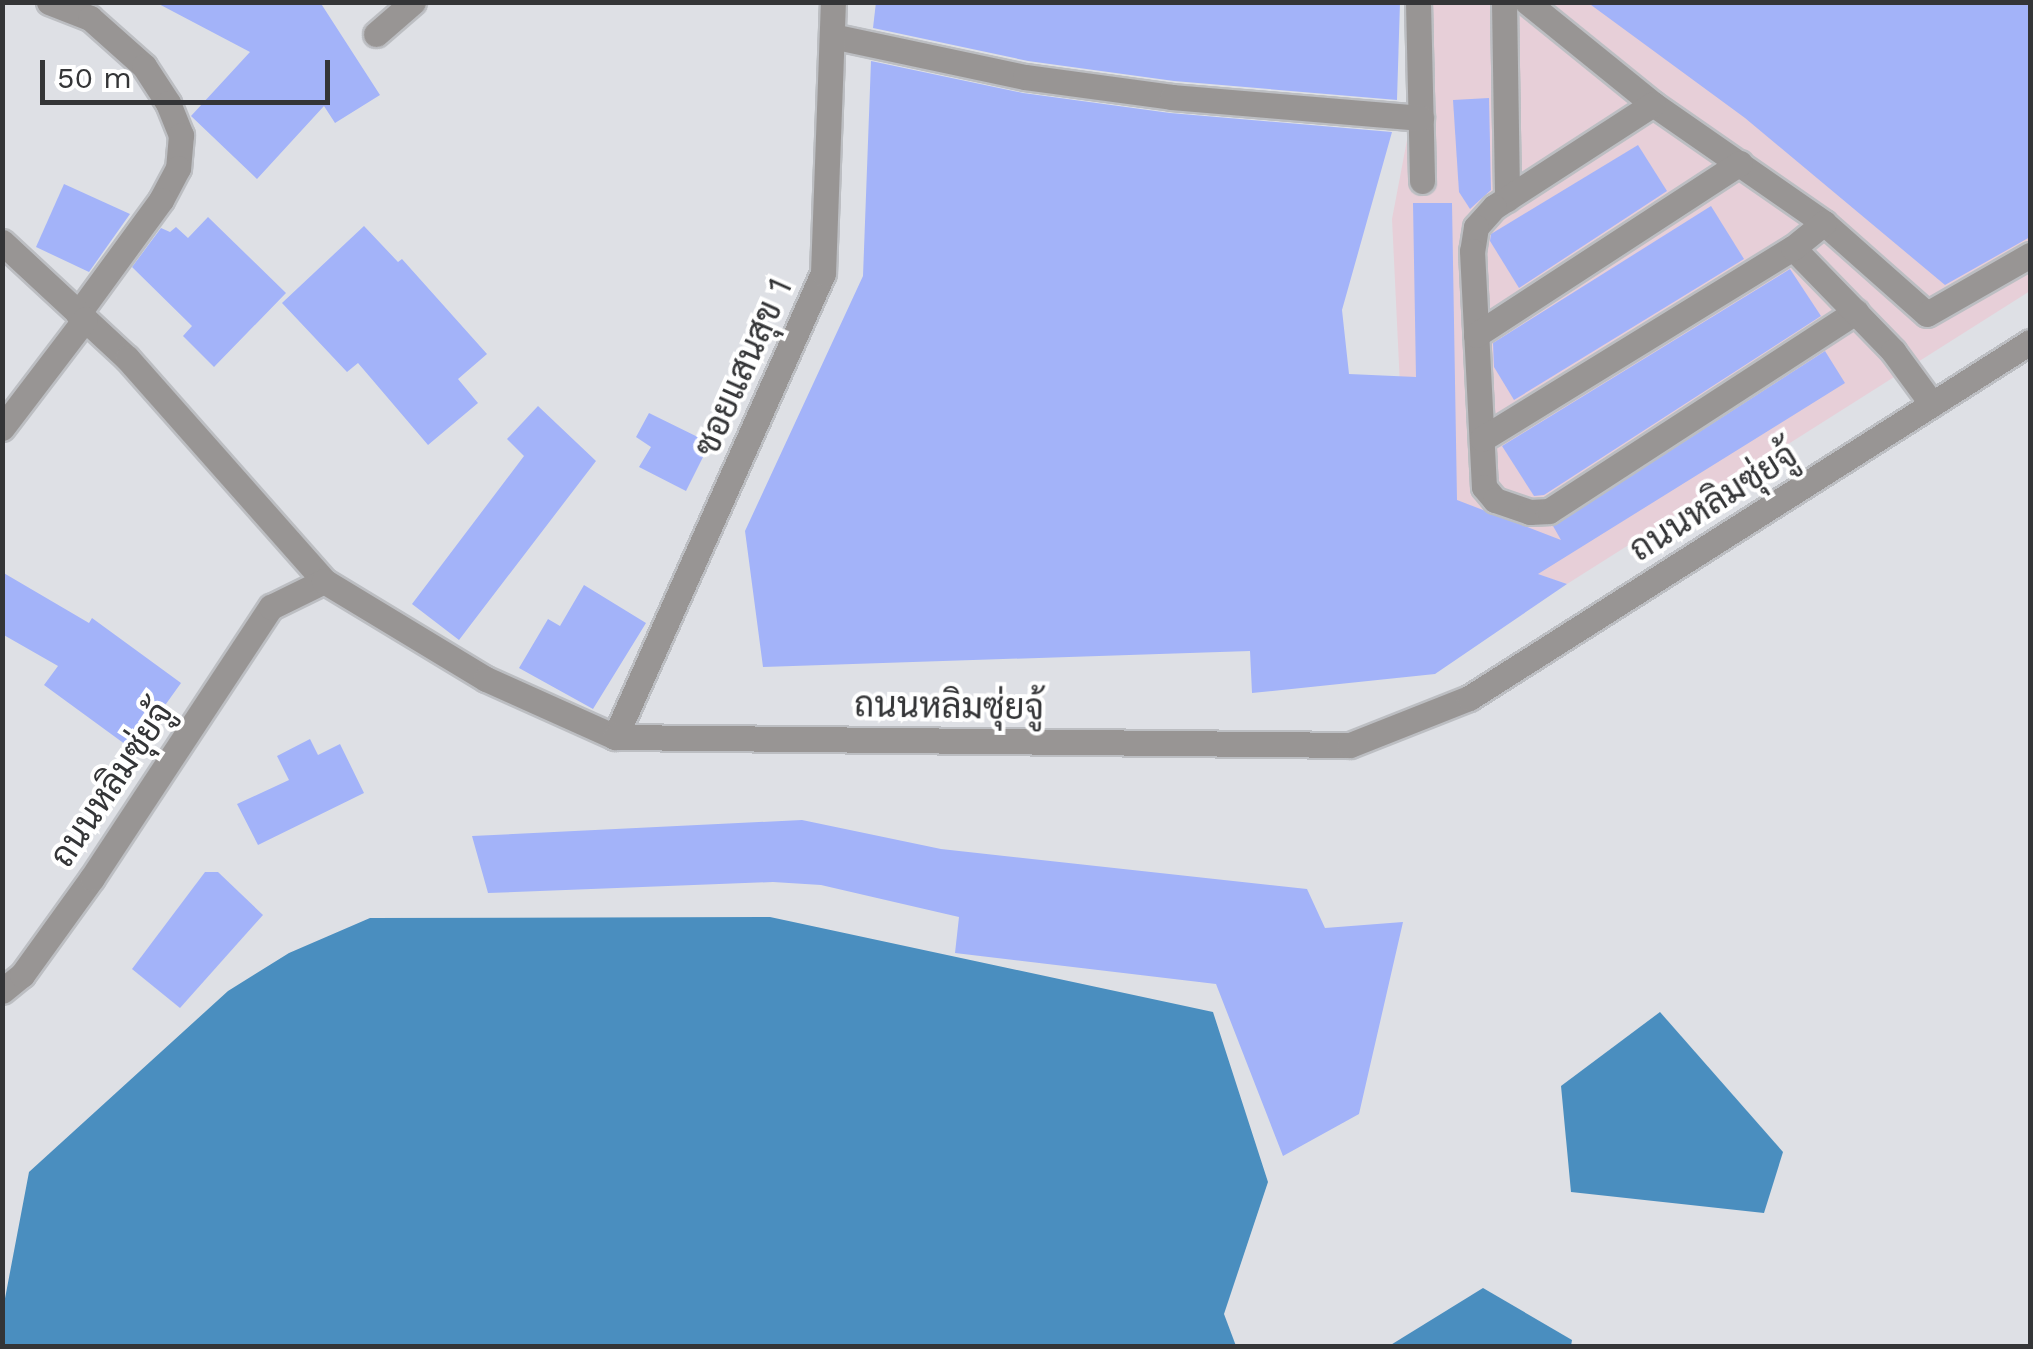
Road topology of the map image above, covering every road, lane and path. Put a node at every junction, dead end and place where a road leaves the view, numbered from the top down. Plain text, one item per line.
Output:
1 (49, 2) edge
2 (413, 2) edge
3 (833, 2) edge
4 (1418, 2) edge
5 (1504, 2) edge
6 (1527, 2) edge
7 (376, 34) dead end
8 (832, 36) junction
9 (1653, 104) junction
10 (1420, 118) junction
11 (1740, 163) junction
12 (1422, 181) dead end
13 (1507, 200) junction
14 (1824, 222) junction
15 (2, 242) edge
16 (1792, 248) junction
17 (2030, 255) edge
18 (1856, 312) junction
19 (82, 316) junction
20 (1476, 335) junction
21 (2030, 342) edge
22 (1932, 404) junction
23 (2, 428) edge
24 (1482, 439) junction
25 (324, 581) junction
26 (615, 737) junction
27 (2, 991) edge

1 - 19 street
2 - 7 street
3 - 8 street, ซอยแสนสุข 1
4 - 10 street
5 - 13 street
6 - 9 street
8 - 10 street
8 - 26 street, ซอยแสนสุข 1
9 - 11 street
9 - 13 street
10 - 12 street
11 - 14 street
11 - 20 street
13 - 20 street
14 - 16 street
14 - 17 street
15 - 19 street
16 - 18 street
16 - 24 street
18 - 22 street
18 - 24 street
19 - 23 street
19 - 25 street
20 - 24 street
21 - 22 street, ถนนหลิมซุ่ยจู้
22 - 26 street, ถนนหลิมซุ่ยจู้
25 - 26 street, ถนนหลิมซุ่ยจู้
25 - 27 street, ถนนหลิมซุ่ยจู้

